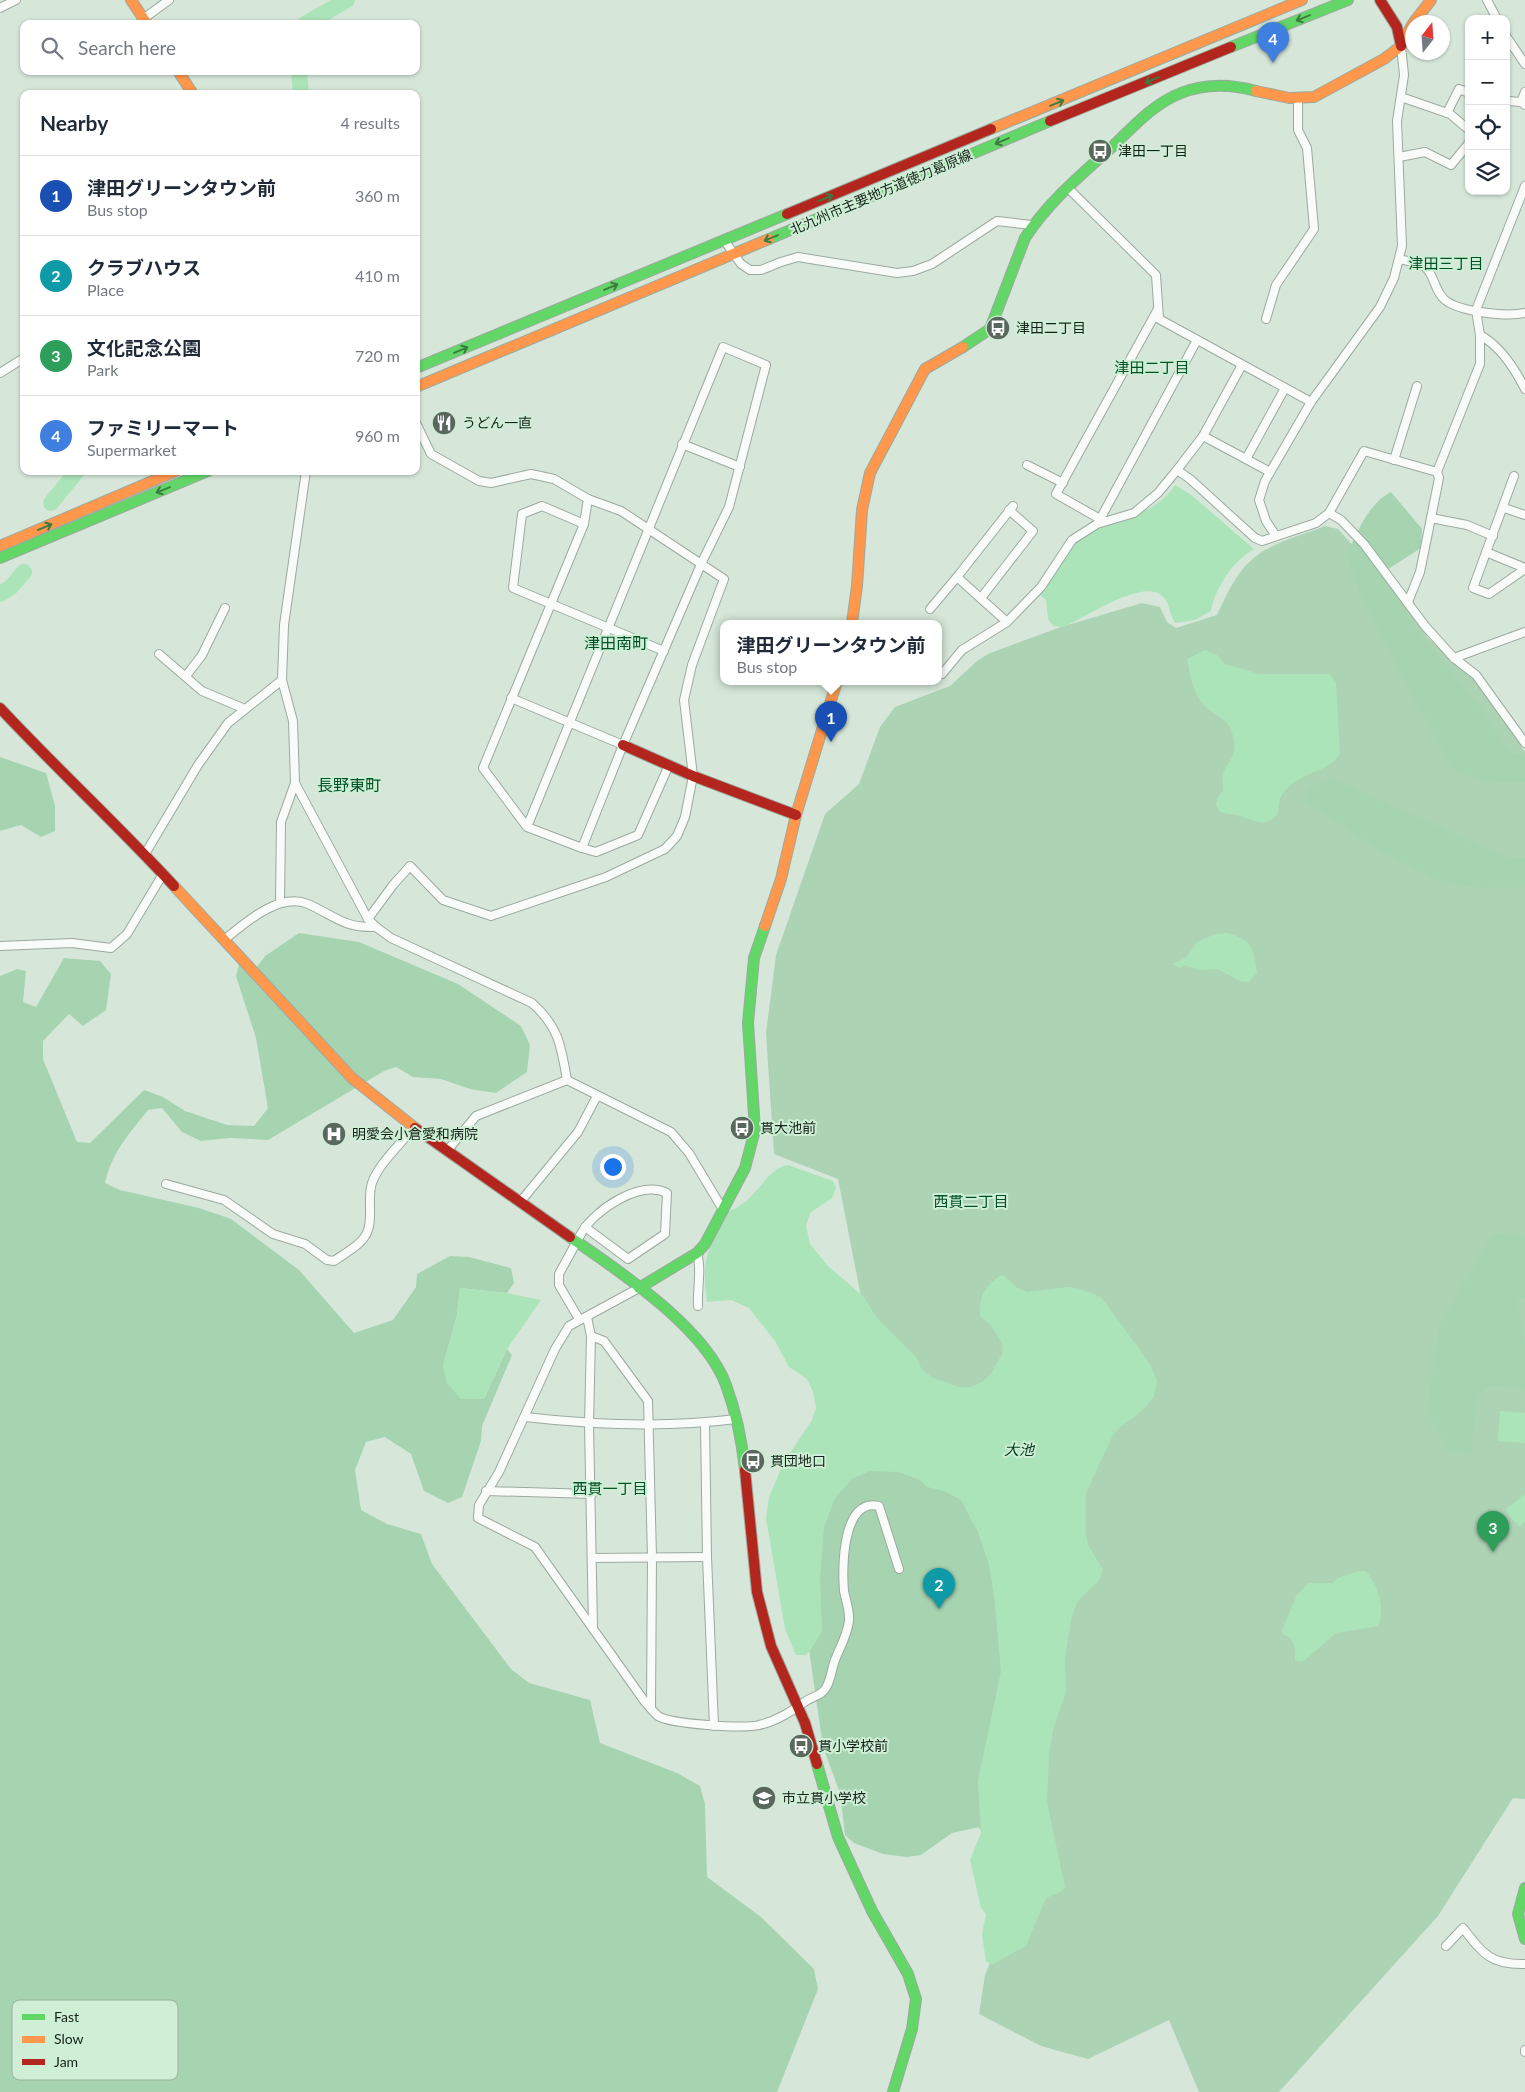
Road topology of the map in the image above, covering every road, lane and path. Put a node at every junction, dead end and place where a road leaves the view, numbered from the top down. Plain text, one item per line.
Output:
1 (16, 0) edge
2 (131, 0) edge
3 (169, 0) edge
4 (1302, 0) edge
5 (1348, 0) edge
6 (1380, 0) edge
7 (1431, 0) edge
8 (1487, 0) edge
9 (0, 8) edge
10 (1420, 15) edge
11 (1495, 15) edge
12 (144, 20) edge
13 (146, 20) edge
14 (1405, 38) edge
15 (1510, 42) edge
16 (1400, 46) junction
17 (1525, 64) edge
18 (181, 75) edge
19 (190, 90) edge
20 (1465, 92) edge
21 (1525, 92) edge
22 (1401, 97) junction
23 (1298, 100) junction
24 (1510, 102) edge
25 (1523, 103) edge
26 (1447, 113) junction
27 (1465, 127) edge
28 (1465, 148) edge
29 (1399, 157) junction
30 (1525, 186) edge
31 (1068, 188) junction
32 (1519, 202) junction
33 (1525, 209) edge
34 (1032, 225) junction
35 (724, 240) junction
36 (734, 253) junction
37 (1399, 259) junction
38 (1158, 309) junction
39 (1476, 310) junction
40 (1525, 313) edge
41 (1266, 319) dead end
42 (1480, 335) junction
43 (1197, 340) junction
44 (20, 360) edge
45 (1242, 365) junction
46 (420, 366) edge
47 (0, 373) edge
48 (420, 385) edge
49 (1417, 386) dead end
50 (1285, 388) junction
51 (1525, 389) edge
52 (1311, 402) junction
53 (420, 431) edge
54 (1203, 436) junction
55 (682, 444) junction
56 (1246, 459) junction
57 (1394, 460) junction
58 (1027, 465) dead end
59 (740, 467) junction
60 (1177, 470) junction
61 (1270, 472) junction
62 (1438, 472) junction
63 (167, 475) edge
64 (198, 475) edge
65 (305, 475) edge
66 (1514, 476) dead end
67 (1063, 483) junction
68 (588, 499) junction
69 (1504, 508) junction
70 (1329, 513) junction
71 (1525, 515) edge
72 (1431, 518) junction
73 (1099, 522) junction
74 (584, 524) junction
75 (648, 528) junction
76 (1276, 536) junction
77 (1493, 536) junction
78 (0, 546) edge
79 (1486, 552) junction
80 (0, 558) edge
81 (702, 562) junction
82 (1525, 569) edge
83 (957, 577) junction
84 (981, 598) junction
85 (1408, 602) junction
86 (551, 606) junction
87 (225, 608) dead end
88 (930, 609) dead end
89 (853, 620) edge
90 (1007, 622) junction
91 (607, 628) junction
92 (1525, 632) edge
93 (664, 651) junction
94 (159, 654) dead end
95 (1454, 658) junction
96 (942, 674) edge
97 (186, 676) junction
98 (282, 680) junction
99 (837, 685) edge
100 (511, 698) junction
101 (0, 708) edge
102 (245, 709) junction
103 (568, 723) junction
104 (1525, 743) edge
105 (623, 745) junction
106 (669, 765) junction
107 (694, 776) junction
108 (295, 782) junction
109 (796, 815) junction
110 (527, 827) junction
111 (582, 848) junction
112 (145, 854) junction
113 (163, 874) junction
114 (280, 903) junction
115 (368, 919) junction
116 (376, 927) junction
117 (224, 940) junction
118 (0, 946) edge
119 (567, 1080) junction
120 (597, 1096) junction
121 (414, 1127) junction
122 (448, 1151) junction
123 (166, 1184) dead end
124 (521, 1201) junction
125 (722, 1208) junction
126 (585, 1228) junction
127 (577, 1242) junction
128 (698, 1253) junction
129 (638, 1288) junction
130 (698, 1306) dead end
131 (587, 1317) junction
132 (579, 1319) junction
133 (591, 1336) junction
134 (525, 1417) junction
135 (736, 1419) junction
136 (705, 1423) junction
137 (590, 1424) junction
138 (649, 1424) junction
139 (486, 1491) junction
140 (592, 1494) junction
141 (652, 1557) junction
142 (707, 1557) junction
143 (592, 1558) junction
144 (899, 1569) dead end
145 (594, 1627) junction
146 (651, 1708) junction
147 (798, 1709) junction
148 (714, 1726) junction
149 (1525, 1888) edge
150 (1525, 1939) edge
151 (1446, 1946) dead end
152 (1525, 1964) edge
153 (893, 2092) edge

1 - 9 street
2 - 12 street
3 - 13 street
35 -> 4 street, 北九州市主要地方道徳力葛原線
5 -> 36 street, 北九州市主要地方道徳力葛原線
6 - 16 street
7 - 10 street
8 - 11 street
14 - 16 street
15 - 17 street
16 - 22 street
16 - 23 street
18 - 19 street
20 - 26 street
21 - 25 street
22 - 26 street
22 - 29 street
23 - 31 street
23 - 41 street
24 - 25 street
26 - 27 street
28 - 29 street
29 - 37 street
30 - 32 street
31 - 34 street
31 - 38 street
32 - 33 street
32 - 39 street
34 - 36 street
34 - 89 street
35 - 36 street
46 -> 35 street, 北九州市主要地方道徳力葛原線
36 - 48 street, 北九州市主要地方道徳力葛原線
37 - 39 street
37 - 52 street
38 - 43 street
38 - 67 street
39 - 40 street
39 - 42 street
42 - 51 street
42 - 62 street
43 - 45 street
43 - 73 street
44 - 47 street
45 - 50 street
45 - 54 street
49 - 57 street
50 - 52 street
50 - 56 street
52 - 61 street
53 - 68 street
54 - 56 street
54 - 60 street
55 - 59 street
55 - 59 street
55 - 75 street
56 - 61 street
57 - 62 street
57 - 70 street
58 - 67 street
59 - 81 street
60 - 73 street
60 - 76 street
61 - 76 street
62 - 72 street
78 -> 63 street
64 -> 80 street
65 - 98 street
66 - 69 street
67 - 73 street
68 - 74 street
68 - 75 street
69 - 71 street
69 - 77 street
70 - 76 street
70 - 85 street
72 - 77 street
72 - 85 street
73 - 90 street
74 - 86 street
74 - 86 street
75 - 81 street
75 - 91 street
77 - 79 street
79 - 82 street
79 - 82 street
81 - 93 street
81 - 107 street
83 - 84 street
83 - 84 street
83 - 88 street
84 - 90 street
85 - 95 street
86 - 91 street
86 - 100 street
87 - 97 street
90 - 96 street
91 - 93 street
91 - 103 street
92 - 95 street
93 - 105 street
94 - 97 street
95 - 104 street
97 - 102 street
98 - 102 street
98 - 108 street
99 - 109 street
100 - 103 street
100 - 110 street
101 - 112 street
102 - 112 street
103 - 105 street
103 - 110 street
105 - 106 street
105 - 111 street
106 - 107 street
106 - 111 street
107 - 109 street
107 - 115 street
108 - 114 street
108 - 115 street
109 - 125 street
110 - 111 street
112 - 113 street
113 - 117 street
113 - 118 street
114 - 116 street
114 - 117 street
115 - 116 street
116 - 119 street
117 - 121 street
119 - 120 street
119 - 122 street
120 - 124 street
120 - 125 street
121 - 122 street
121 - 123 street
122 - 124 street
124 - 127 street
125 - 128 street
126 - 126 street
126 - 127 street
127 - 129 street
127 - 132 street
128 - 129 street
128 - 130 street
129 - 131 street
129 - 135 street
131 - 132 street
131 - 133 street
132 - 134 street
133 - 137 street
133 - 138 street
134 - 137 street
134 - 139 street
135 - 136 street
135 - 147 street
136 - 138 street
136 - 142 street
137 - 138 street
137 - 140 street
138 - 141 street
139 - 140 street
139 - 145 street
140 - 143 street
141 - 142 street
141 - 143 street
141 - 146 street
142 - 148 street
143 - 145 street
144 - 147 street
145 - 146 street
146 - 148 street
147 - 148 street
147 - 153 street
149 - 150 street
151 - 152 street

